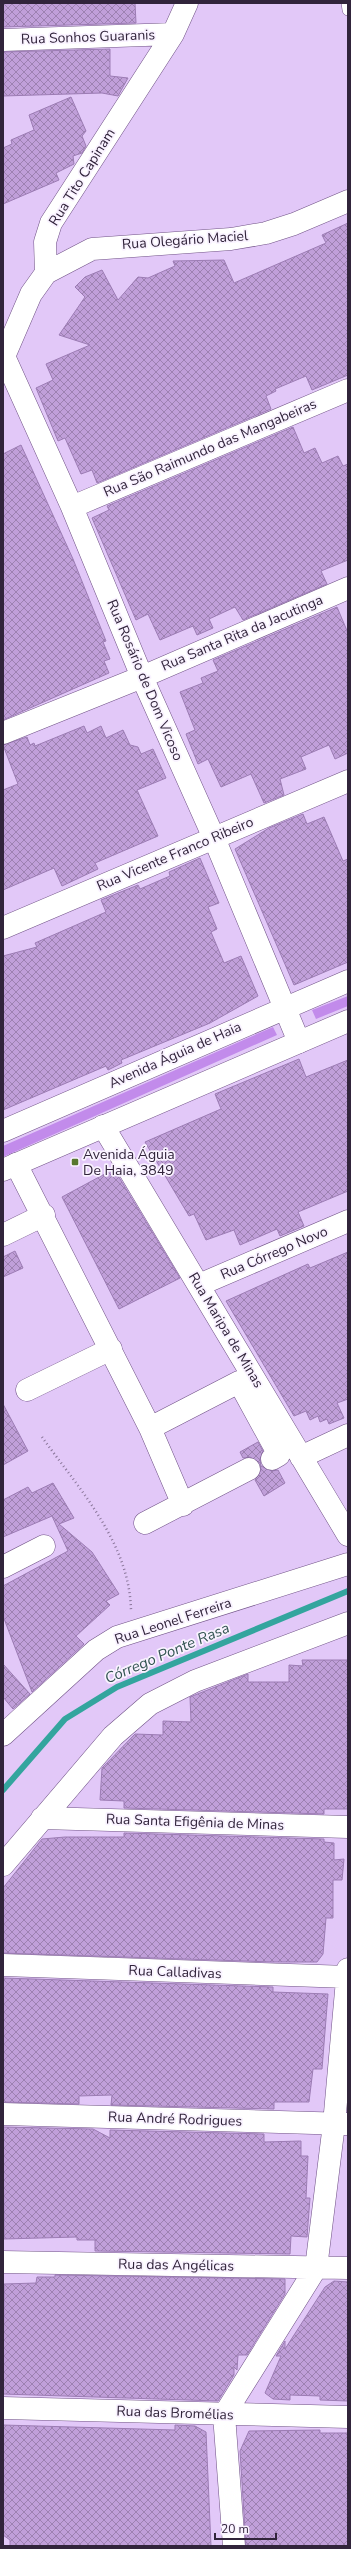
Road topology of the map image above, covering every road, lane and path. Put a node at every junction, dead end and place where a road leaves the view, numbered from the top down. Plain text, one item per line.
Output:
1 (187, 3) edge
2 (347, 3) edge
3 (348, 10) edge
4 (173, 34) junction
5 (3, 40) edge
6 (348, 201) edge
7 (46, 273) junction
8 (3, 357) edge
9 (348, 390) edge
10 (72, 507) junction
11 (348, 588) edge
12 (142, 677) junction
13 (3, 733) edge
14 (348, 781) edge
15 (214, 838) junction
16 (3, 928) edge
17 (348, 981) edge
18 (284, 1007) junction
19 (348, 1021) edge
20 (299, 1042) junction
21 (103, 1126) junction
22 (3, 1131) edge
23 (10, 1167) edge
24 (44, 1215) junction
25 (348, 1221) edge
26 (3, 1235) edge
27 (199, 1285) junction
28 (111, 1349) junction
29 (27, 1390) dead end
30 (150, 1428) junction
31 (348, 1434) edge
32 (42, 1437) dead end
33 (301, 1457) junction
34 (272, 1459) dead end
35 (249, 1469) dead end
36 (183, 1505) junction
37 (145, 1522) dead end
38 (348, 1535) edge
39 (44, 1546) dead end
40 (348, 1564) edge
41 (3, 1567) edge
42 (348, 1623) edge
43 (131, 1632) junction
44 (3, 1735) edge
45 (42, 1818) junction
46 (348, 1827) edge
47 (3, 1865) edge
48 (3, 1965) edge
49 (348, 1974) edge
50 (3, 2114) edge
51 (341, 2124) edge
52 (3, 2262) edge
53 (316, 2268) junction
54 (348, 2268) edge
55 (3, 2408) edge
56 (224, 2415) junction
57 (348, 2417) edge
58 (234, 2546) edge

1 - 4 street, Rua Tito Capinam
2 - 3 lane
4 - 5 street, Rua Sonhos Guaranis
4 - 7 street, Rua Tito Capinam
6 - 7 street, Rua Olegário Maciel
7 - 8 street
8 - 10 street, Rua Rosário de Dom Vicoso
9 - 10 street, Rua São Raimundo das Mangabeiras
10 - 12 street, Rua Rosário de Dom Vicoso
11 - 12 street, Rua Santa Rita da Jacutinga
12 - 13 street, Rua Santa Rita da Jacutinga
12 - 15 street, Rua Rosário de Dom Vicoso
14 - 15 street, Rua Vicente Franco Ribeiro
15 - 16 street, Rua Vicente Franco Ribeiro
15 - 18 street, Rua Rosário de Dom Vicoso
17 - 18 street, Avenida Águia de Haia
18 - 20 street, Rua Rosário de Dom Vicoso
18 - 22 street, Avenida Águia de Haia
19 - 20 street
20 - 21 street
21 - 23 street
21 - 27 street, Rua Maripa de Minas
23 - 24 street
24 - 26 street
24 - 28 street
25 - 27 street, Rua Córrego Novo
27 - 33 street, Rua Maripa de Minas
28 - 29 street
28 - 30 street
30 - 34 street
30 - 36 street
31 - 33 street
32 - 43 path
33 - 38 street, Rua Maripa de Minas
35 - 36 street
36 - 37 street
39 - 41 street
40 - 43 street, Rua Leonel Ferreira
42 - 45 street
43 - 44 street, Rua Leonel Ferreira
45 - 46 street, Rua Santa Efigênia de Minas
45 - 47 street
48 - 49 street, Rua Calladivas
49 - 51 street
50 - 51 street, Rua André Rodrigues
51 - 53 street
52 - 53 street, Rua das Angélicas
53 - 54 street, Rua das Angélicas
53 - 56 street
55 - 56 street, Rua das Bromélias
56 - 57 street, Rua das Bromélias
56 - 58 street

